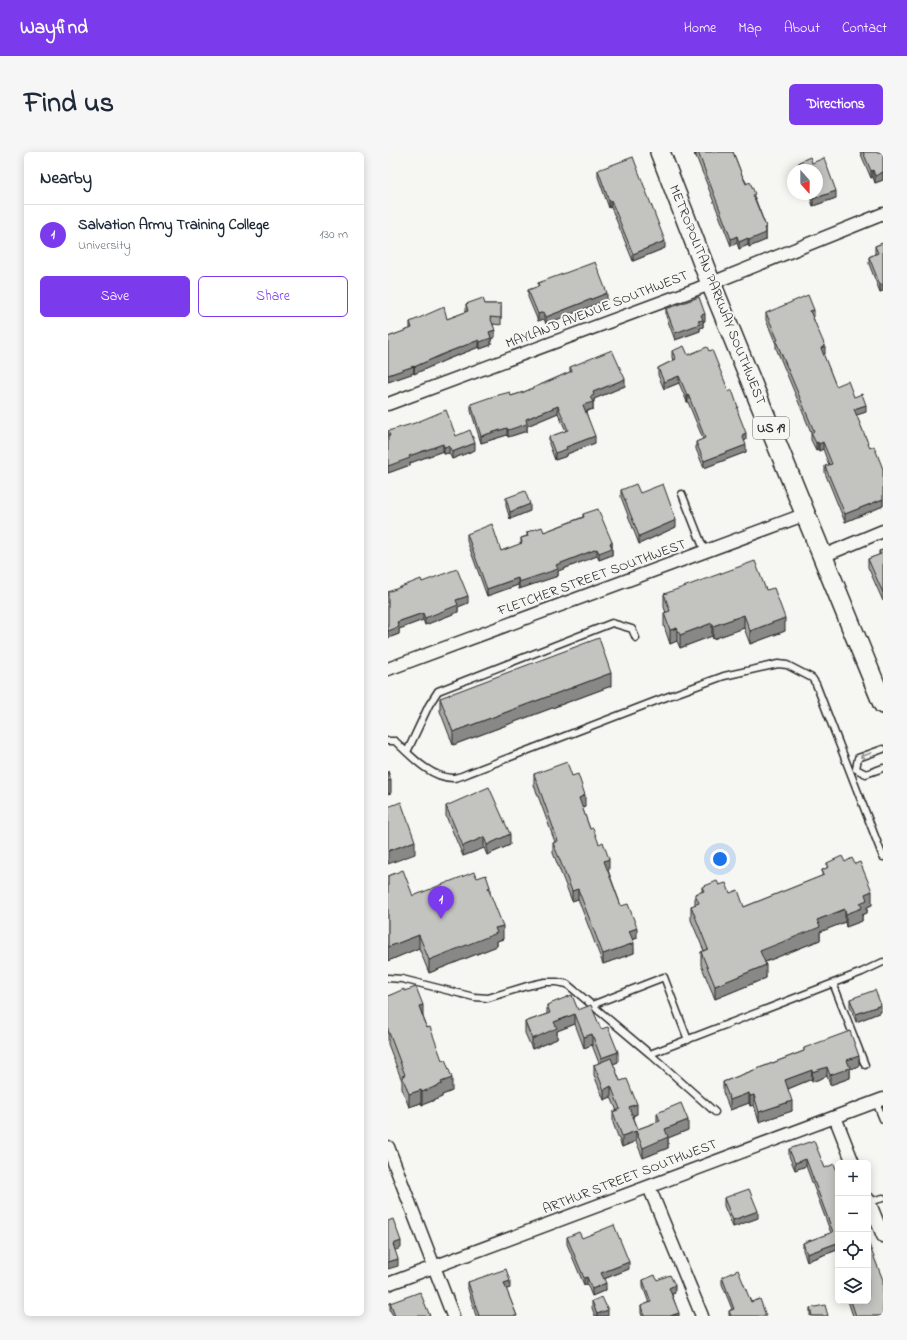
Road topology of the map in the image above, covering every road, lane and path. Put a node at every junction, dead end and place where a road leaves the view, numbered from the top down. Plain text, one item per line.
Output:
1 (660, 152) edge
2 (883, 214) edge
3 (712, 283) junction
4 (388, 404) edge
5 (682, 494) dead end
6 (806, 514) junction
7 (883, 532) edge
8 (705, 552) junction
9 (823, 556) junction
10 (636, 638) dead end
11 (388, 669) edge
12 (883, 704) edge
13 (388, 741) edge
14 (883, 748) edge
15 (407, 752) junction
16 (883, 768) edge
17 (853, 770) junction
18 (883, 857) edge
19 (883, 962) edge
20 (388, 978) edge
21 (833, 983) junction
22 (592, 1005) junction
23 (688, 1040) junction
24 (650, 1054) junction
25 (865, 1065) dead end
26 (880, 1100) edge
27 (715, 1112) dead end
28 (835, 1117) junction
29 (883, 1119) edge
30 (388, 1147) edge
31 (852, 1160) edge
32 (649, 1187) junction
33 (883, 1198) edge
34 (871, 1201) edge
35 (871, 1206) edge
36 (883, 1236) edge
37 (434, 1267) junction
38 (388, 1284) edge
39 (453, 1316) edge
40 (702, 1316) edge

1 - 3 main road, METROPOLITAN PARKWAY SOUTHWEST / US 19
2 - 3 street, MAYLAND AVENUE SOUTHWEST
3 - 4 street, MAYLAND AVENUE SOUTHWEST
3 - 6 main road, METROPOLITAN PARKWAY SOUTHWEST / US 19
5 - 8 lane
6 - 8 street, FLETCHER STREET SOUTHWEST
6 - 9 main road, METROPOLITAN PARKWAY SOUTHWEST / US 19
7 - 9 street
8 - 11 street, FLETCHER STREET SOUTHWEST
9 - 12 main road, METROPOLITAN PARKWAY SOUTHWEST / US 19
10 - 15 lane
13 - 15 lane
14 -> 17 lane
15 - 17 lane
16 - 17 lane
17 - 18 lane
19 - 21 lane
20 - 22 lane
21 - 23 lane
21 - 25 lane
22 - 23 lane
22 - 24 lane
23 - 24 lane
24 - 27 lane
26 - 28 street, ARTHUR STREET SOUTHWEST
26 - 29 lane
28 - 31 street
28 - 32 street, ARTHUR STREET SOUTHWEST
30 - 37 street
32 - 37 street, ARTHUR STREET SOUTHWEST
32 - 40 street
33 - 34 lane
35 - 36 street
37 - 38 street, ARTHUR STREET SOUTHWEST
37 - 39 street

